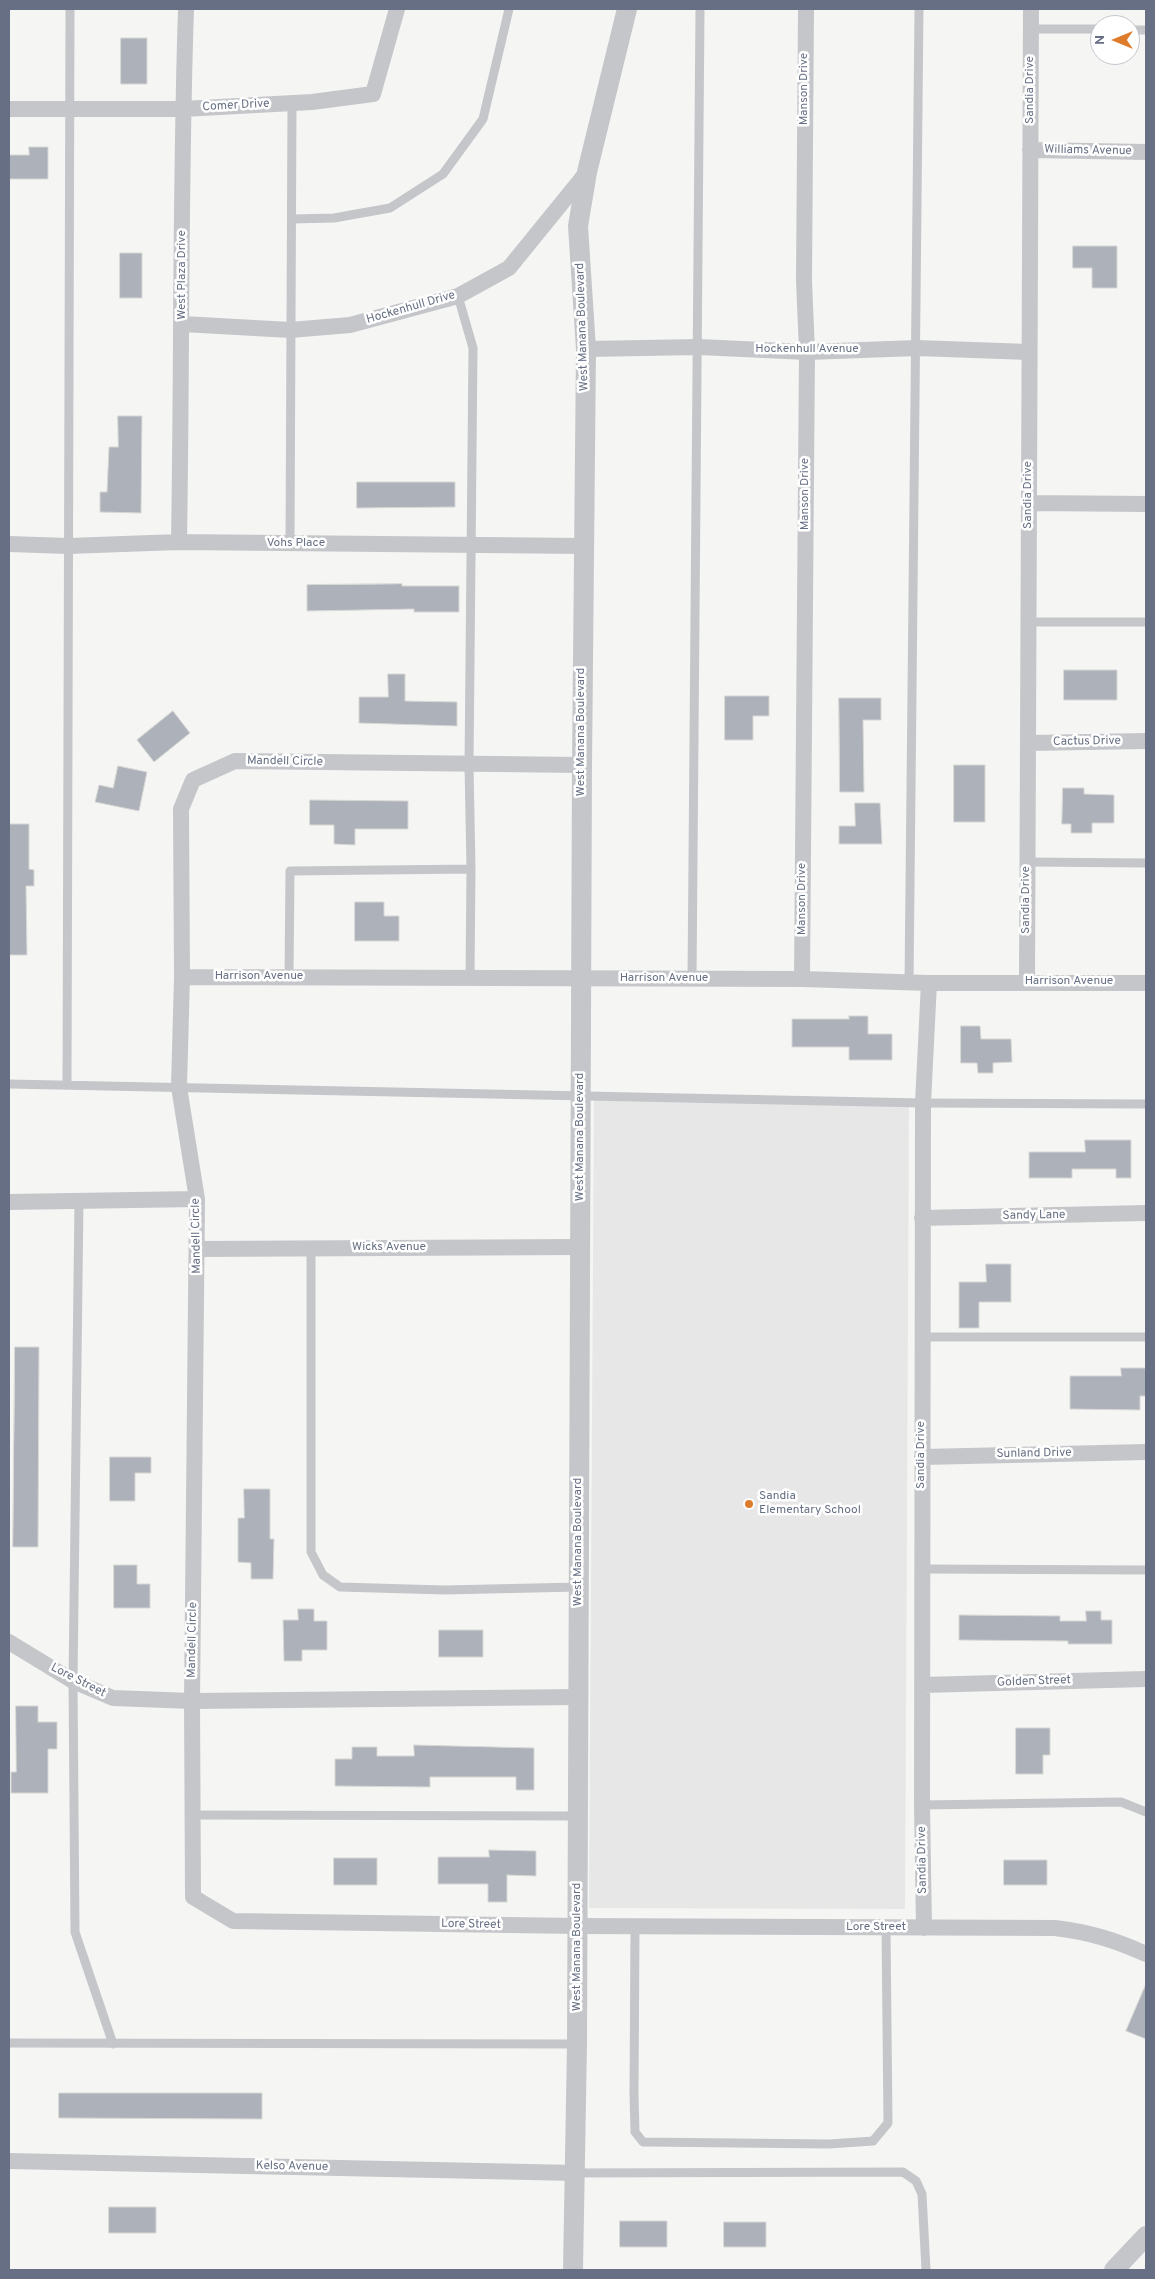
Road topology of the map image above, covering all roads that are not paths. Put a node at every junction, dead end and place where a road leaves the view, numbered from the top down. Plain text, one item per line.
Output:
1 (70, 9) edge
2 (186, 9) edge
3 (397, 9) edge
4 (509, 9) edge
5 (627, 9) edge
6 (700, 9) edge
7 (806, 9) edge
8 (918, 9) edge
9 (1031, 9) edge
10 (1031, 29) junction
11 (1090, 29) edge
12 (292, 102) junction
13 (70, 108) junction
14 (9, 109) edge
15 (183, 109) junction
16 (1030, 150) junction
17 (1146, 152) edge
18 (587, 172) junction
19 (292, 219) junction
20 (458, 296) junction
21 (183, 324) junction
22 (290, 330) junction
23 (699, 347) junction
24 (916, 348) junction
25 (586, 349) junction
26 (806, 352) junction
27 (1029, 352) junction
28 (1030, 503) junction
29 (1146, 504) edge
30 (179, 542) junction
31 (471, 543) junction
32 (9, 544) edge
33 (290, 544) junction
34 (68, 546) junction
35 (584, 546) junction
36 (1029, 622) junction
37 (1146, 622) edge
38 (1146, 740) edge
39 (1028, 743) junction
40 (582, 764) junction
41 (469, 765) junction
42 (1027, 862) junction
43 (1146, 863) edge
44 (471, 869) junction
45 (182, 977) junction
46 (289, 977) junction
47 (470, 977) junction
48 (581, 978) junction
49 (692, 979) junction
50 (802, 979) junction
51 (909, 982) junction
52 (1027, 982) junction
53 (928, 983) junction
54 (1146, 983) edge
55 (9, 1084) edge
56 (67, 1085) junction
57 (179, 1087) junction
58 (581, 1095) junction
59 (923, 1103) junction
60 (1146, 1104) edge
61 (197, 1199) junction
62 (79, 1201) junction
63 (9, 1202) edge
64 (1146, 1213) edge
65 (922, 1218) junction
66 (581, 1247) junction
67 (197, 1249) junction
68 (311, 1249) junction
69 (922, 1337) junction
70 (1146, 1337) edge
71 (1146, 1452) edge
72 (922, 1456) junction
73 (922, 1569) junction
74 (1146, 1570) edge
75 (578, 1587) junction
76 (9, 1642) edge
77 (1146, 1679) edge
78 (73, 1681) junction
79 (922, 1685) junction
80 (579, 1697) junction
81 (192, 1701) junction
82 (922, 1805) junction
83 (1146, 1812) edge
84 (192, 1815) junction
85 (578, 1816) junction
86 (578, 1926) junction
87 (635, 1926) junction
88 (886, 1928) junction
89 (924, 1928) junction
90 (1146, 1954) edge
91 (9, 2043) edge
92 (113, 2044) junction
93 (577, 2044) junction
94 (9, 2161) edge
95 (576, 2174) junction
96 (1146, 2236) edge
97 (573, 2270) edge
98 (926, 2270) edge
99 (1114, 2270) edge

1 - 13 lane
2 - 15 street, West Plaza Drive
3 - 12 street, Comer Drive
4 - 19 lane
5 - 18 street, West Manana Boulevard
6 - 23 lane
7 - 26 street, Manson Drive
8 - 24 lane
9 - 10 street, Sandia Drive
10 - 11 lane
10 - 16 street, Sandia Drive
12 - 15 street, Comer Drive
12 - 19 lane
13 - 14 street, Comer Drive
13 - 15 street, Comer Drive
13 - 34 lane
15 - 21 street, West Plaza Drive
16 - 17 street, Williams Avenue
16 - 27 street, Sandia Drive
18 - 20 street, Hockenhull Drive
18 - 25 street, West Manana Boulevard
19 - 22 lane
20 - 22 street, Hockenhull Drive
20 - 31 lane
21 - 22 street, Hockenhull Drive
21 - 30 street, West Plaza Drive
22 - 33 lane
23 - 25 street, Hockenhull Avenue
23 - 26 street, Hockenhull Avenue
23 - 49 lane
24 - 26 street, Hockenhull Avenue
24 - 27 street, Hockenhull Avenue
24 - 51 lane
25 - 35 street, West Manana Boulevard
26 - 50 street, Manson Drive
27 - 28 street, Sandia Drive
28 - 29 street
28 - 36 street, Sandia Drive
30 - 33 street, Vohs Place
30 - 34 street, Vohs Place
31 - 33 street, Vohs Place
31 - 35 street, Vohs Place
31 - 41 lane
32 - 34 street, Vohs Place
34 - 56 lane
35 - 40 street, West Manana Boulevard
36 - 37 lane
36 - 39 street, Sandia Drive
38 - 39 street, Cactus Drive
39 - 42 street, Sandia Drive
40 - 41 street, Mandell Circle
40 - 48 street, West Manana Boulevard
41 - 44 lane
41 - 45 street, Mandell Circle
42 - 43 lane
42 - 52 street, Sandia Drive
44 - 46 lane
44 - 47 lane
45 - 46 street, Harrison Avenue
45 - 57 street, Mandell Circle
46 - 47 street, Harrison Avenue
47 - 48 street, Harrison Avenue
48 - 49 street, Harrison Avenue
48 - 58 street, West Manana Boulevard
49 - 50 street, Harrison Avenue
50 - 51 street, Harrison Avenue
51 - 53 street, Harrison Avenue
52 - 53 street, Harrison Avenue
52 - 54 street, Harrison Avenue
53 - 59 street, Sandia Drive
55 - 56 lane
56 - 57 lane
57 - 58 lane
57 - 61 street, Mandell Circle
58 - 59 lane
58 - 66 street, West Manana Boulevard
59 - 60 lane
59 - 65 street, Sandia Drive
61 - 62 street
61 - 67 street, Mandell Circle
62 - 63 street
62 - 78 lane
64 - 65 street, Sandy Lane
65 - 69 street, Sandia Drive
66 - 68 street, Wicks Avenue
66 - 75 street, West Manana Boulevard
67 - 68 street, Wicks Avenue
67 - 81 street, Mandell Circle
68 - 75 lane
69 - 70 lane
69 - 72 street, Sandia Drive
71 - 72 street, Sunland Drive
72 - 73 street, Sandia Drive
73 - 74 lane
73 - 79 street, Sandia Drive
75 - 80 street, West Manana Boulevard
76 - 78 street, Lore Street
77 - 79 street, Golden Street
78 - 81 street, Lore Street
78 - 92 lane
79 - 82 street, Sandia Drive
80 - 81 street
80 - 85 street, West Manana Boulevard
81 - 84 street, Lore Street
82 - 83 lane
82 - 89 street, Sandia Drive
84 - 85 lane
84 - 86 street, Lore Street
85 - 86 street, West Manana Boulevard
86 - 87 street, Lore Street
86 - 93 street, West Manana Boulevard
87 - 88 street, Lore Street
87 - 88 lane
88 - 89 street, Lore Street
89 - 90 street, Lore Street
91 - 92 lane
92 - 93 lane
93 - 95 street, West Manana Boulevard
94 - 95 street, Kelso Avenue
95 - 97 street, West Manana Boulevard
95 - 98 lane
96 - 99 street

